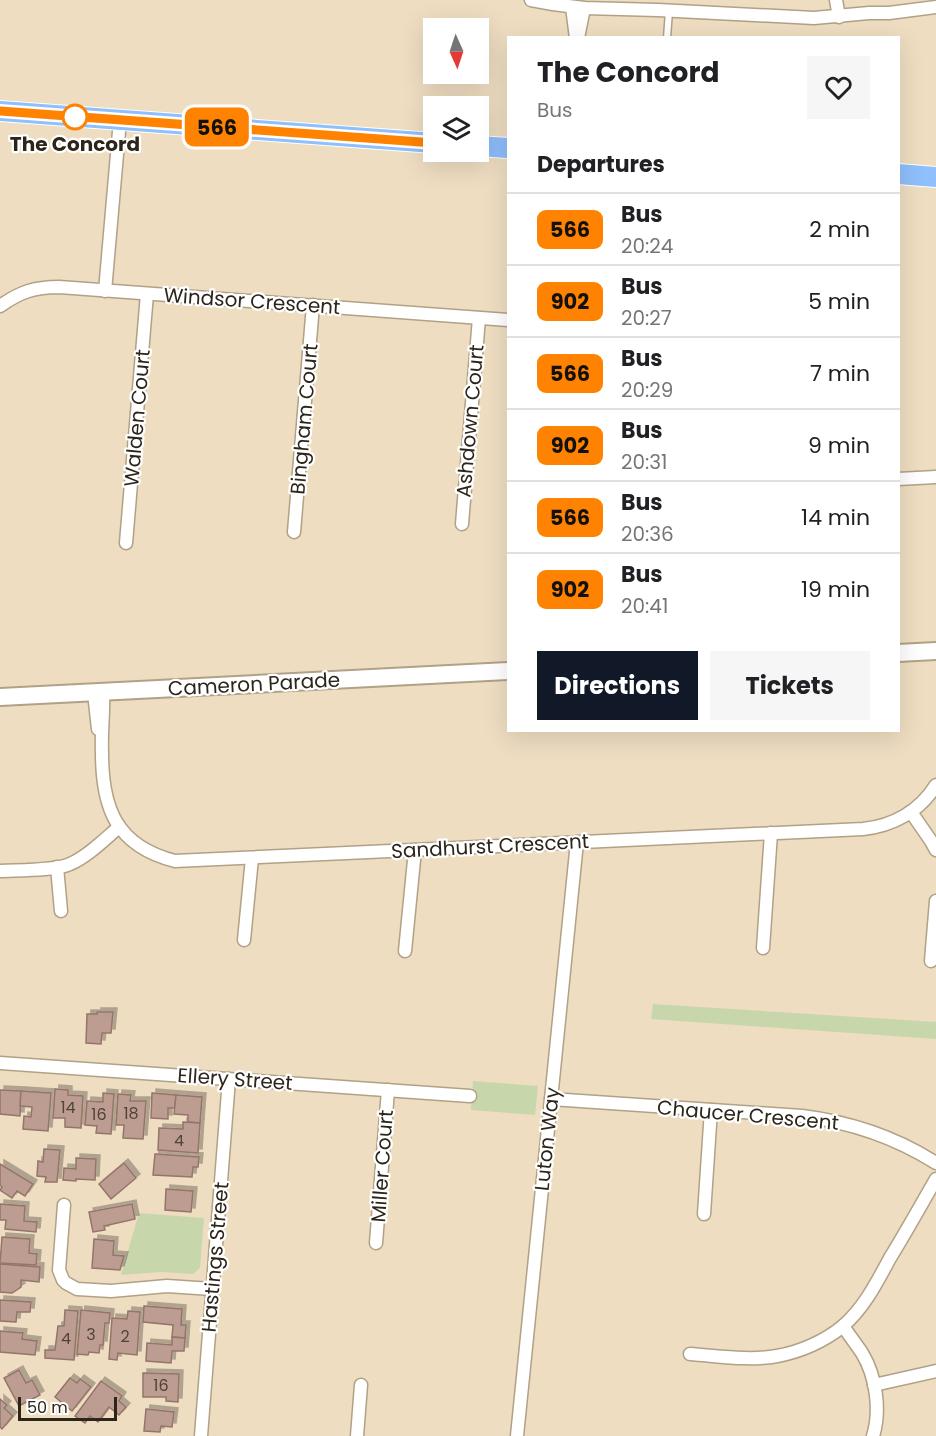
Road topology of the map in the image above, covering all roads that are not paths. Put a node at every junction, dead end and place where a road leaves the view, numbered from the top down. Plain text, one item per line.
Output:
1 (531, 0) edge
2 (836, 0) edge
3 (935, 0) edge
4 (662, 7) edge
5 (936, 7) edge
6 (578, 8) junction
7 (869, 13) junction
8 (838, 16) junction
9 (577, 36) edge
10 (667, 36) edge
11 (0, 111) edge
12 (120, 120) junction
13 (423, 142) edge
14 (489, 147) edge
15 (507, 148) edge
16 (900, 174) edge
17 (936, 177) edge
18 (105, 291) junction
19 (147, 294) junction
20 (0, 305) edge
21 (313, 305) junction
22 (479, 318) junction
23 (507, 320) edge
24 (936, 477) edge
25 (900, 479) edge
26 (462, 524) dead end
27 (294, 532) dead end
28 (126, 543) dead end
29 (936, 651) edge
30 (900, 653) edge
31 (507, 671) edge
32 (98, 692) junction
33 (0, 697) edge
34 (936, 784) edge
35 (911, 812) junction
36 (119, 827) junction
37 (771, 833) junction
38 (577, 842) junction
39 (415, 850) junction
40 (936, 850) edge
41 (252, 858) junction
42 (57, 867) junction
43 (0, 871) edge
44 (936, 901) edge
45 (61, 911) dead end
46 (244, 940) dead end
47 (763, 948) dead end
48 (405, 951) dead end
49 (931, 961) dead end
50 (0, 1063) edge
51 (229, 1079) junction
52 (388, 1090) junction
53 (470, 1096) dead end
54 (552, 1099) junction
55 (711, 1110) junction
56 (936, 1163) edge
57 (936, 1179) edge
58 (64, 1205) dead end
59 (704, 1214) dead end
60 (376, 1243) dead end
61 (212, 1289) junction
62 (843, 1326) junction
63 (690, 1354) dead end
64 (936, 1371) edge
65 (361, 1384) dead end
66 (873, 1385) junction
67 (201, 1436) edge
68 (357, 1436) edge
69 (517, 1436) edge
70 (873, 1436) edge

1 - 6 street
2 - 8 street
3 - 7 street
4 - 6 street
4 - 8 street
4 - 10 lane
5 - 7 street
6 - 9 street
7 - 8 street
11 - 12 main road
12 - 13 main road
12 - 18 street
14 - 15 main road
16 - 17 main road
18 - 19 street, Windsor Crescent
18 - 20 street, Windsor Crescent
19 - 21 street, Windsor Crescent
19 - 28 street, Walden Court
21 - 22 street, Windsor Crescent
21 - 27 street, Bingham Court
22 - 23 street, Windsor Crescent
22 - 26 street, Ashdown Court
24 - 25 street
29 - 30 street
31 - 32 street, Cameron Parade
32 - 33 street, Cameron Parade
32 - 36 street, Sandhurst Crescent
34 - 35 street, Sandhurst Crescent
35 - 37 street, Sandhurst Crescent
35 - 40 street
36 - 41 street, Sandhurst Crescent
36 - 42 street
37 - 38 street, Sandhurst Crescent
37 - 47 street
38 - 39 street, Sandhurst Crescent
38 - 54 street, Luton Way
39 - 41 street, Sandhurst Crescent
39 - 48 street
41 - 46 street
42 - 43 street
42 - 45 street
44 - 49 street
50 - 51 street, Ellery Street
51 - 52 street, Ellery Street
51 - 61 street, Hastings Street
52 - 53 street, Ellery Street
52 - 60 street, Miller Court
54 - 55 street, Chaucer Crescent
54 - 69 street, Luton Way
55 - 56 street, Chaucer Crescent
55 - 59 street
57 - 62 street
58 - 61 street
61 - 67 street, Hastings Street
62 - 63 street
62 - 66 street
64 - 66 street
65 - 68 street
66 - 70 street

